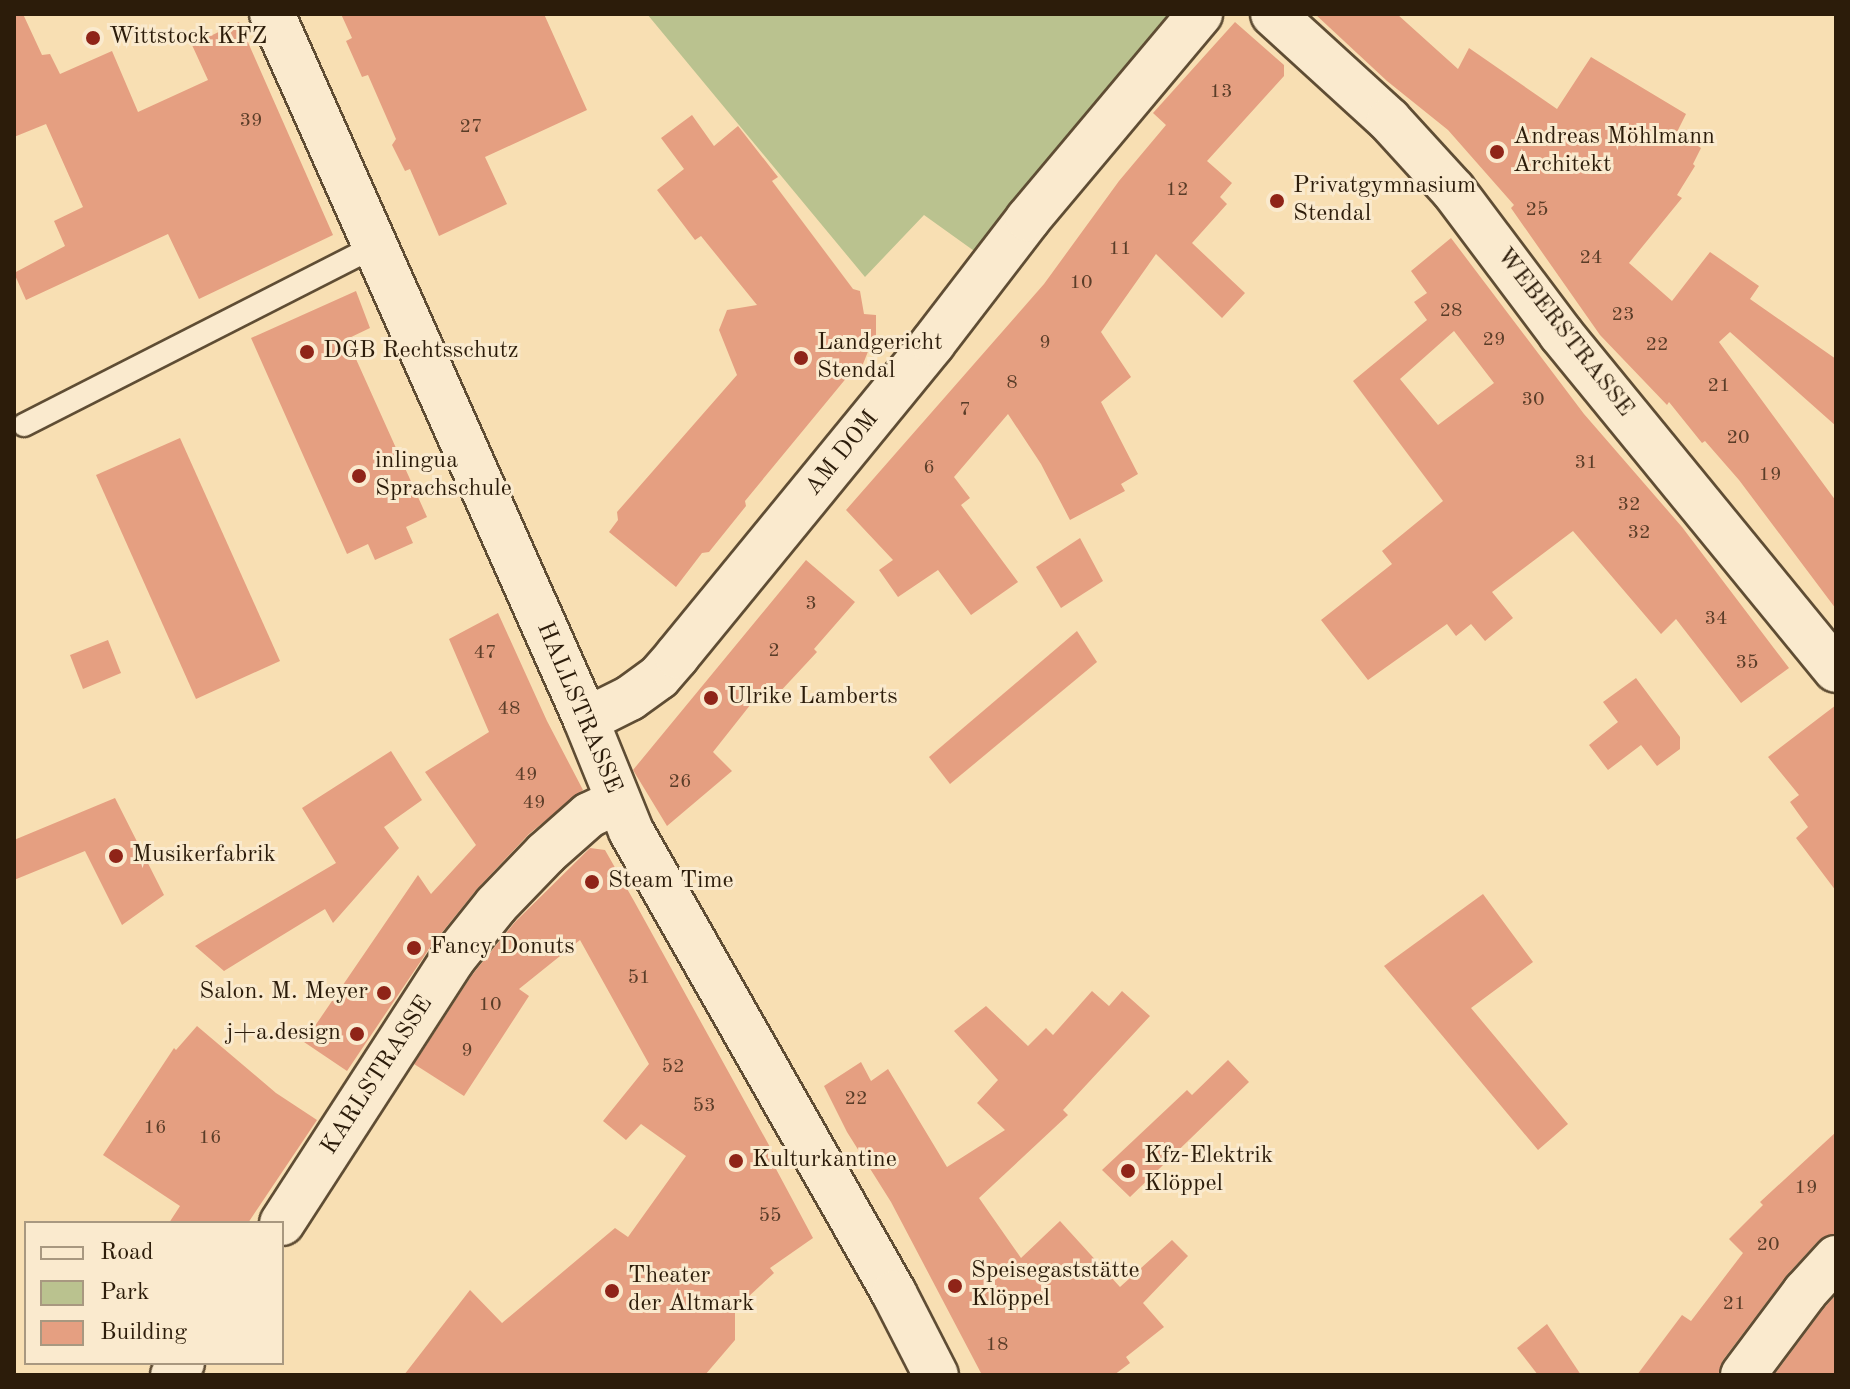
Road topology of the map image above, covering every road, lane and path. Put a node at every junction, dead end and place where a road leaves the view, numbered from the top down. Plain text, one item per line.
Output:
1 (272, 14) edge
2 (1200, 14) edge
3 (1273, 14) edge
4 (375, 246) junction
5 (24, 425) dead end
6 (1836, 670) edge
7 (586, 720) junction
8 (617, 802) junction
9 (283, 1221) edge
10 (1836, 1258) edge
11 (936, 1375) edge
12 (1743, 1375) edge

1 - 4 street, HALLSTRASSE
2 - 7 street, AM DOM
3 - 6 street, WEBERSTRASSE
4 - 5 lane
4 - 7 street, HALLSTRASSE
7 - 8 street, HALLSTRASSE
8 - 9 street, KARLSTRASSE
8 - 11 street, HALLSTRASSE
10 - 12 street

